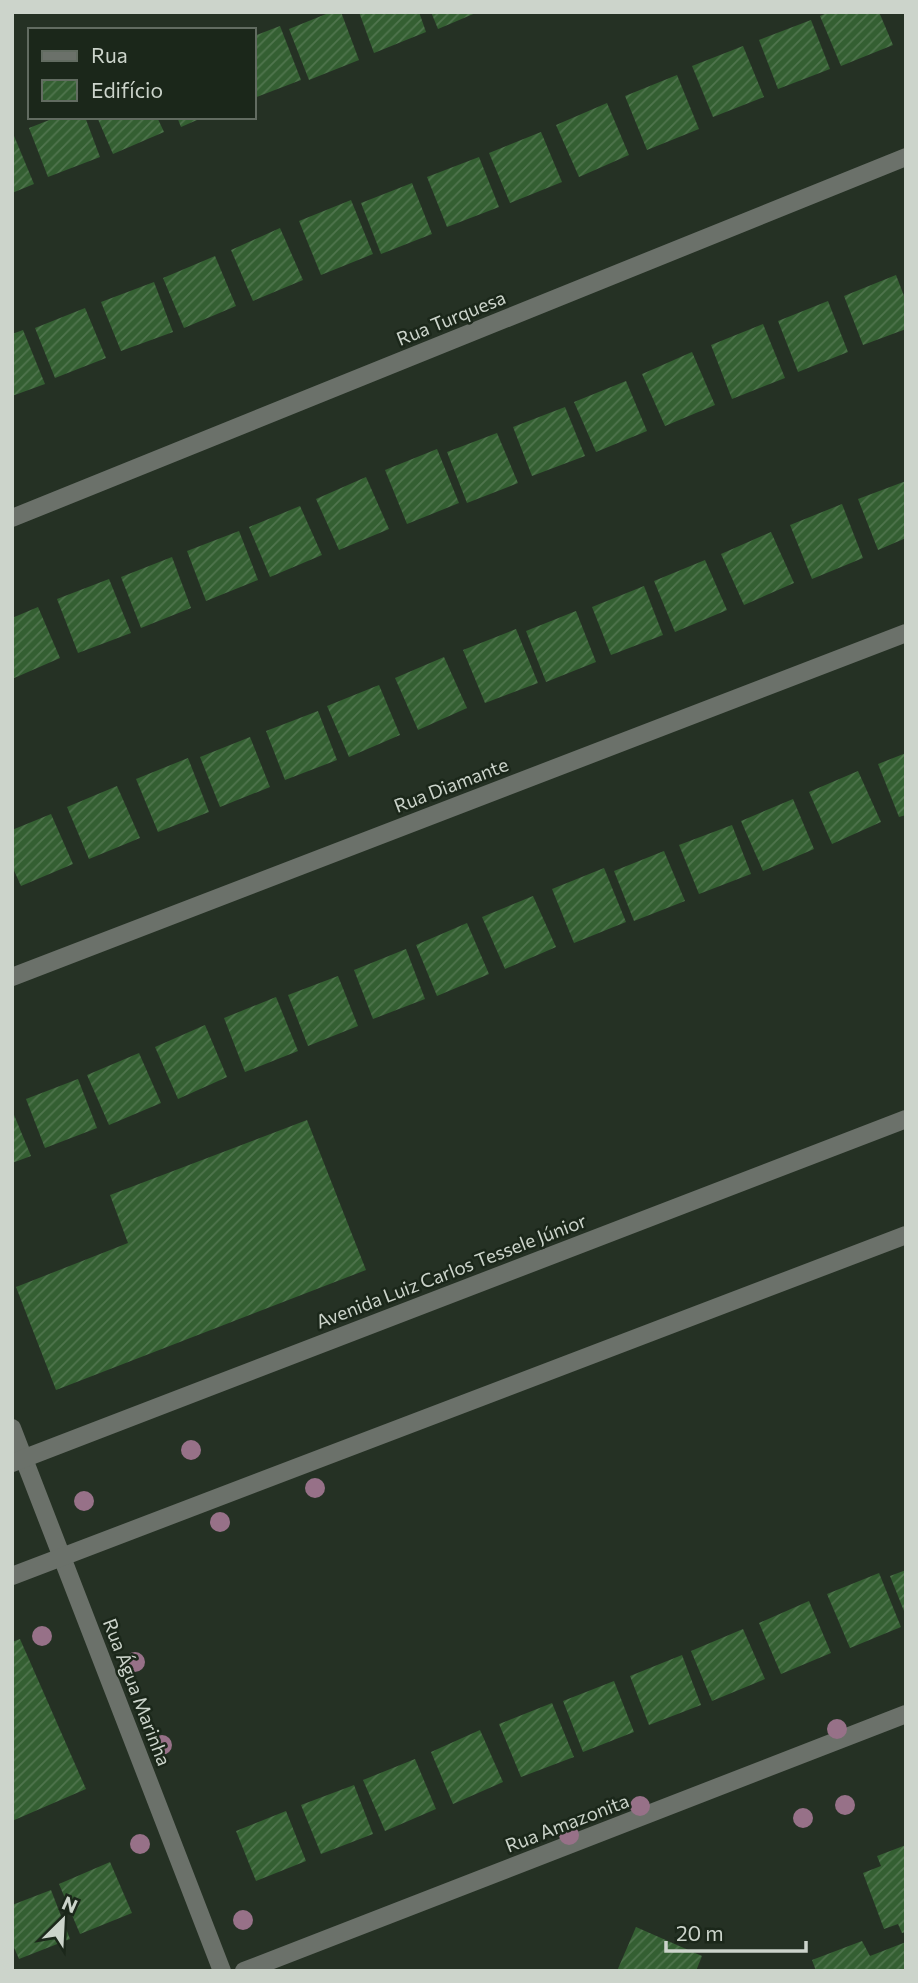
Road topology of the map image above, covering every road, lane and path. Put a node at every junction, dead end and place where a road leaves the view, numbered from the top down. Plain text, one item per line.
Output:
1 (906, 156) edge
2 (12, 518) edge
3 (906, 632) edge
4 (12, 977) edge
5 (906, 1119) edge
6 (906, 1235) edge
7 (12, 1428) edge
8 (18, 1461) edge
9 (62, 1557) junction
10 (12, 1576) edge
11 (906, 1714) edge
12 (222, 1971) edge
13 (244, 1971) edge

1 - 2 street, Rua Turquesa
3 - 4 street, Rua Diamante
5 - 8 street, Avenida Luiz Carlos Tessele Júnior
6 - 9 street
7 - 8 street, Rua Água Marinha
8 - 9 street, Rua Água Marinha
9 - 10 street
9 - 12 street, Rua Água Marinha
11 - 13 street, Rua Amazonita

